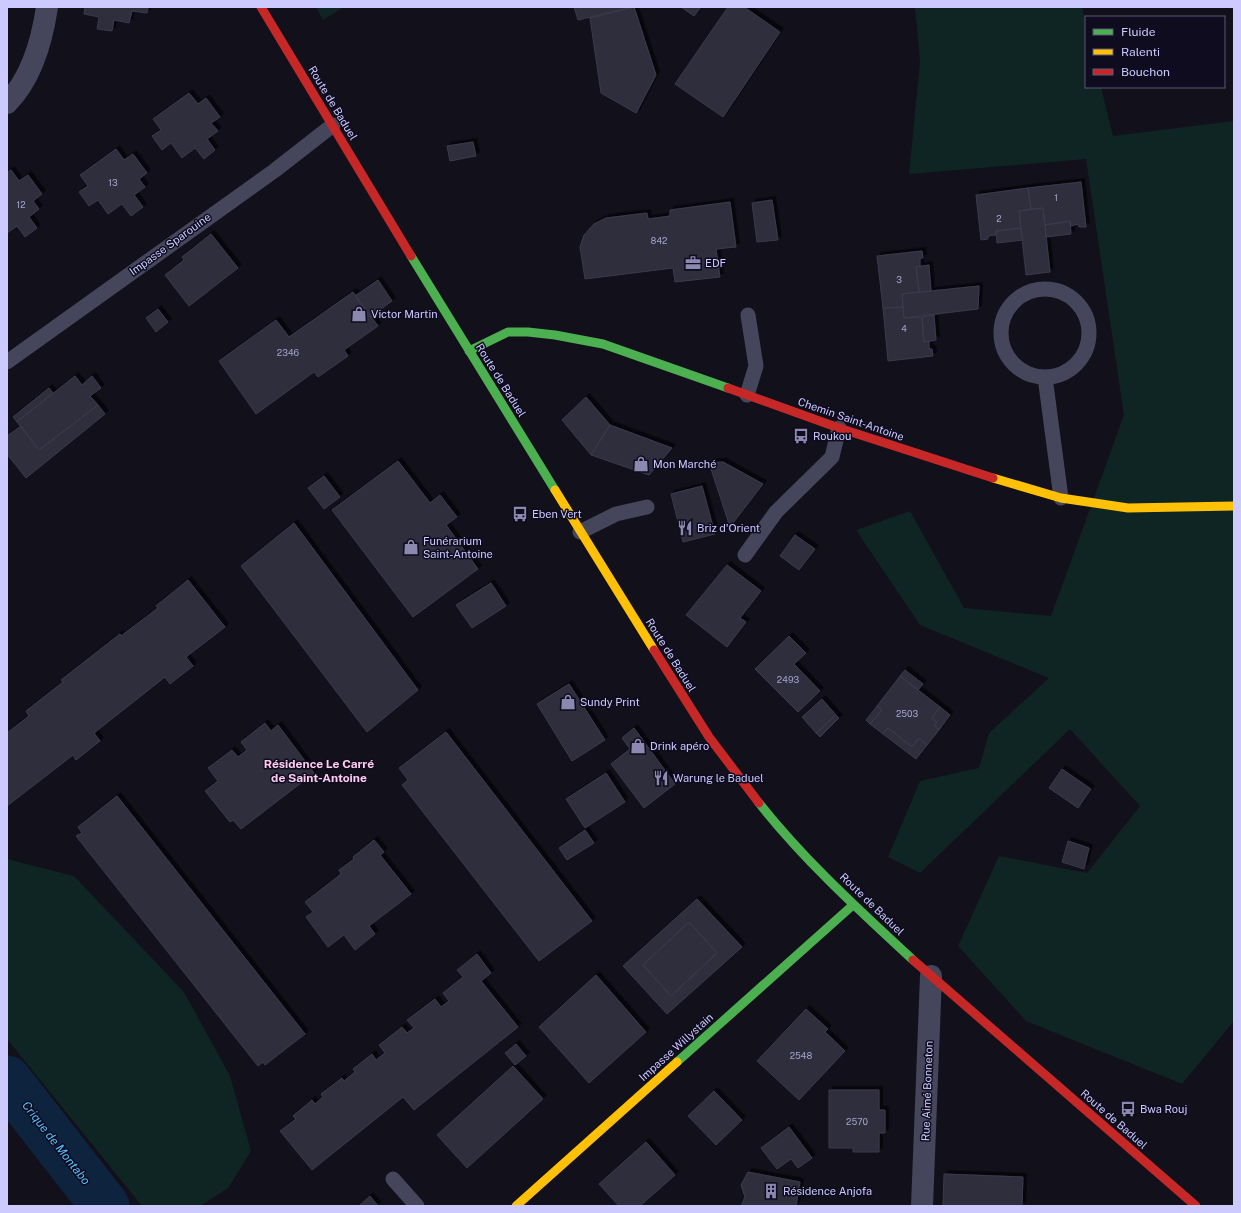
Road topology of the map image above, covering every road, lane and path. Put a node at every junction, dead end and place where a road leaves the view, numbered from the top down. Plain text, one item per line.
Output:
1 (47, 7) edge
2 (261, 7) edge
3 (7, 103) edge
4 (333, 125) junction
5 (748, 315) dead end
6 (469, 351) junction
7 (7, 362) edge
8 (1045, 377) junction
9 (747, 395) junction
10 (839, 428) junction
11 (1062, 498) junction
12 (1234, 506) edge
13 (647, 507) dead end
14 (580, 532) junction
15 (746, 555) dead end
16 (853, 905) junction
17 (931, 976) junction
18 (393, 1179) dead end
19 (417, 1206) edge
20 (516, 1206) edge
21 (922, 1206) edge
22 (1196, 1206) edge

1 - 3 street
2 - 4 main road, Route de Baduel
4 - 6 main road, Route de Baduel
4 - 7 lane, Impasse Sparouine
5 - 9 lane
6 - 9 main road, Chemin Saint-Antoine
6 - 14 main road, Route de Baduel
8 - 8 lane
8 - 11 lane
9 - 10 main road, Chemin Saint-Antoine
10 - 11 main road, Chemin Saint-Antoine
10 - 15 lane
11 - 12 main road, Chemin Saint-Antoine
13 - 14 lane
14 - 16 main road, Route de Baduel
16 - 17 main road, Route de Baduel
16 - 20 main road, Impasse Willystain
17 - 21 street, Rue Aimé Bonneton
17 - 22 main road, Route de Baduel
18 - 19 lane

